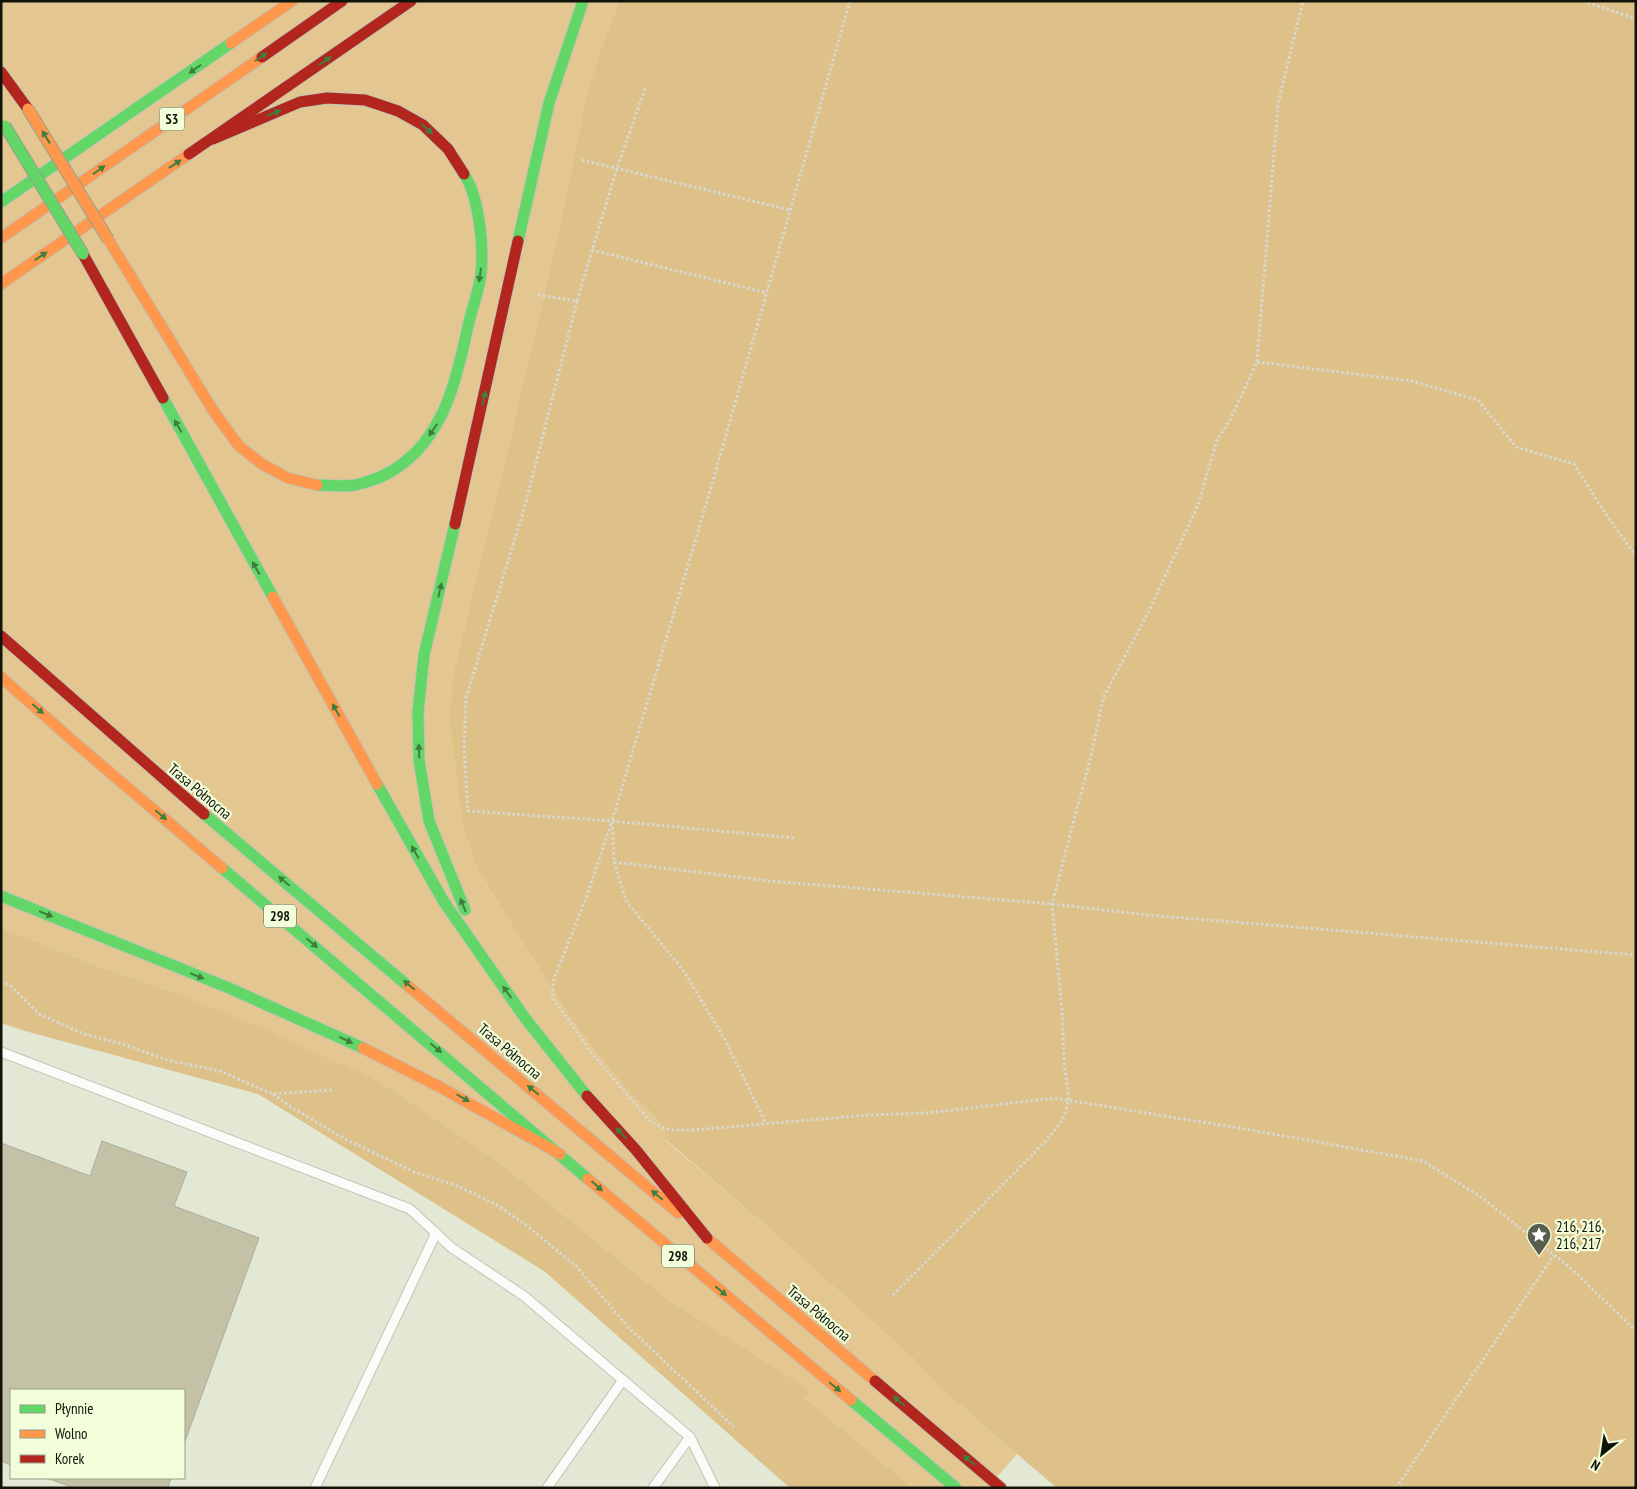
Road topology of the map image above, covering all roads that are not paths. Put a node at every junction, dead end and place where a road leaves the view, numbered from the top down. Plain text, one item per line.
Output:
1 (292, 1) edge
2 (342, 1) edge
3 (411, 1) edge
4 (583, 1) edge
5 (1, 72) edge
6 (3, 124) edge
7 (213, 139) junction
8 (1, 202) edge
9 (1, 238) edge
10 (1, 284) edge
11 (1, 636) edge
12 (1, 677) edge
13 (1, 896) edge
14 (489, 967) junction
15 (1, 1052) edge
16 (560, 1154) junction
17 (436, 1233) junction
18 (707, 1238) junction
19 (623, 1380) junction
20 (690, 1437) junction
21 (315, 1488) edge
22 (547, 1488) edge
23 (653, 1488) edge
24 (715, 1488) edge
25 (956, 1488) edge
26 (1001, 1488) edge

1 -> 8 main road, S3
9 -> 2 main road, S3
7 -> 3 main road
14 -> 4 main road
7 -> 5 main road, bridge
14 -> 6 main road, bridge
10 -> 7 main road
18 -> 11 main road, Trasa Północna
12 -> 16 main road, 298
13 -> 16 main road
18 -> 14 main road
15 - 17 lane
16 -> 25 main road, 298
17 - 19 lane
17 - 21 lane
26 -> 18 main road, Trasa Północna / 298
19 - 20 lane
19 - 22 lane
20 - 23 lane
20 - 24 lane

